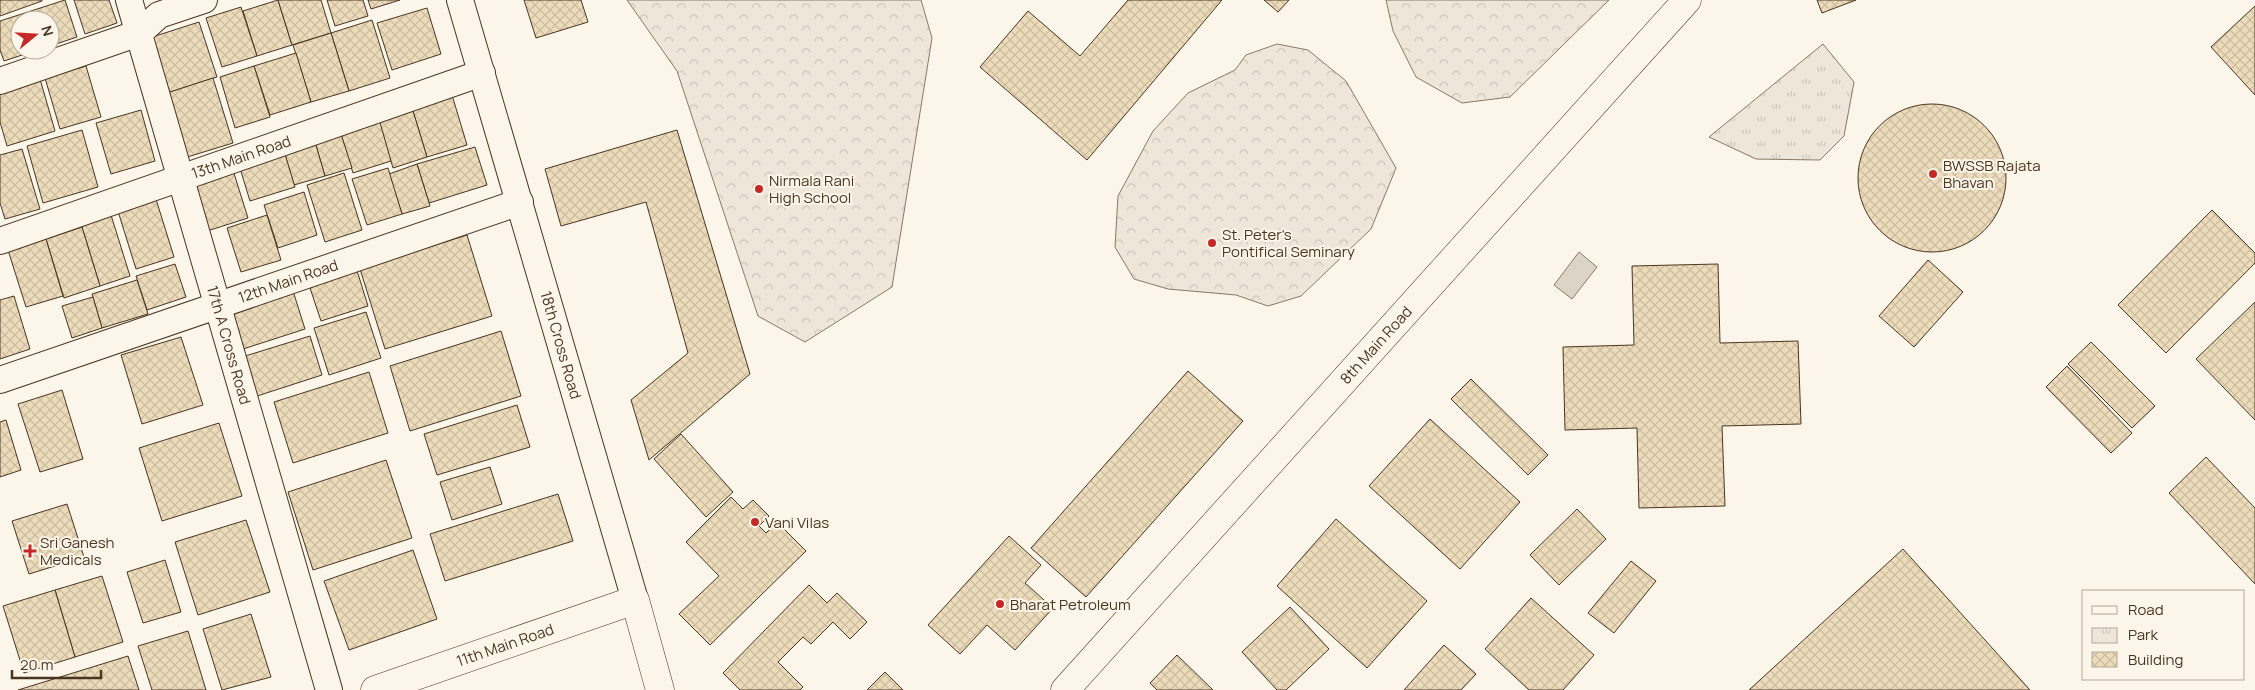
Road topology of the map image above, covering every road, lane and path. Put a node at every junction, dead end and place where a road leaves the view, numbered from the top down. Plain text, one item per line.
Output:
1 (129, 0) edge
2 (204, 0) edge
3 (460, 0) edge
4 (1687, 0) edge
5 (139, 33) junction
6 (482, 73) junction
7 (1, 77) edge
8 (180, 178) junction
9 (520, 202) junction
10 (0, 241) edge
11 (217, 305) junction
12 (0, 380) edge
13 (635, 600) junction
14 (329, 690) edge
15 (375, 690) edge
16 (660, 690) edge
17 (1065, 690) edge

1 - 5 street, 17th A Cross Road
2 - 5 street
3 - 6 street, 18th Cross Road
4 - 17 main road, 8th Main Road
5 - 7 street
5 - 8 street, 17th A Cross Road
6 - 8 street, 13th Main Road
6 - 9 street, 18th Cross Road
8 - 10 street, 13th Main Road
8 - 11 street, 17th A Cross Road
9 - 11 street, 12th Main Road
9 - 13 street, 18th Cross Road
11 - 12 street, 12th Main Road
11 - 14 street, 17th A Cross Road
13 - 15 main road, 11th Main Road
13 - 16 main road, 18th Cross Road

